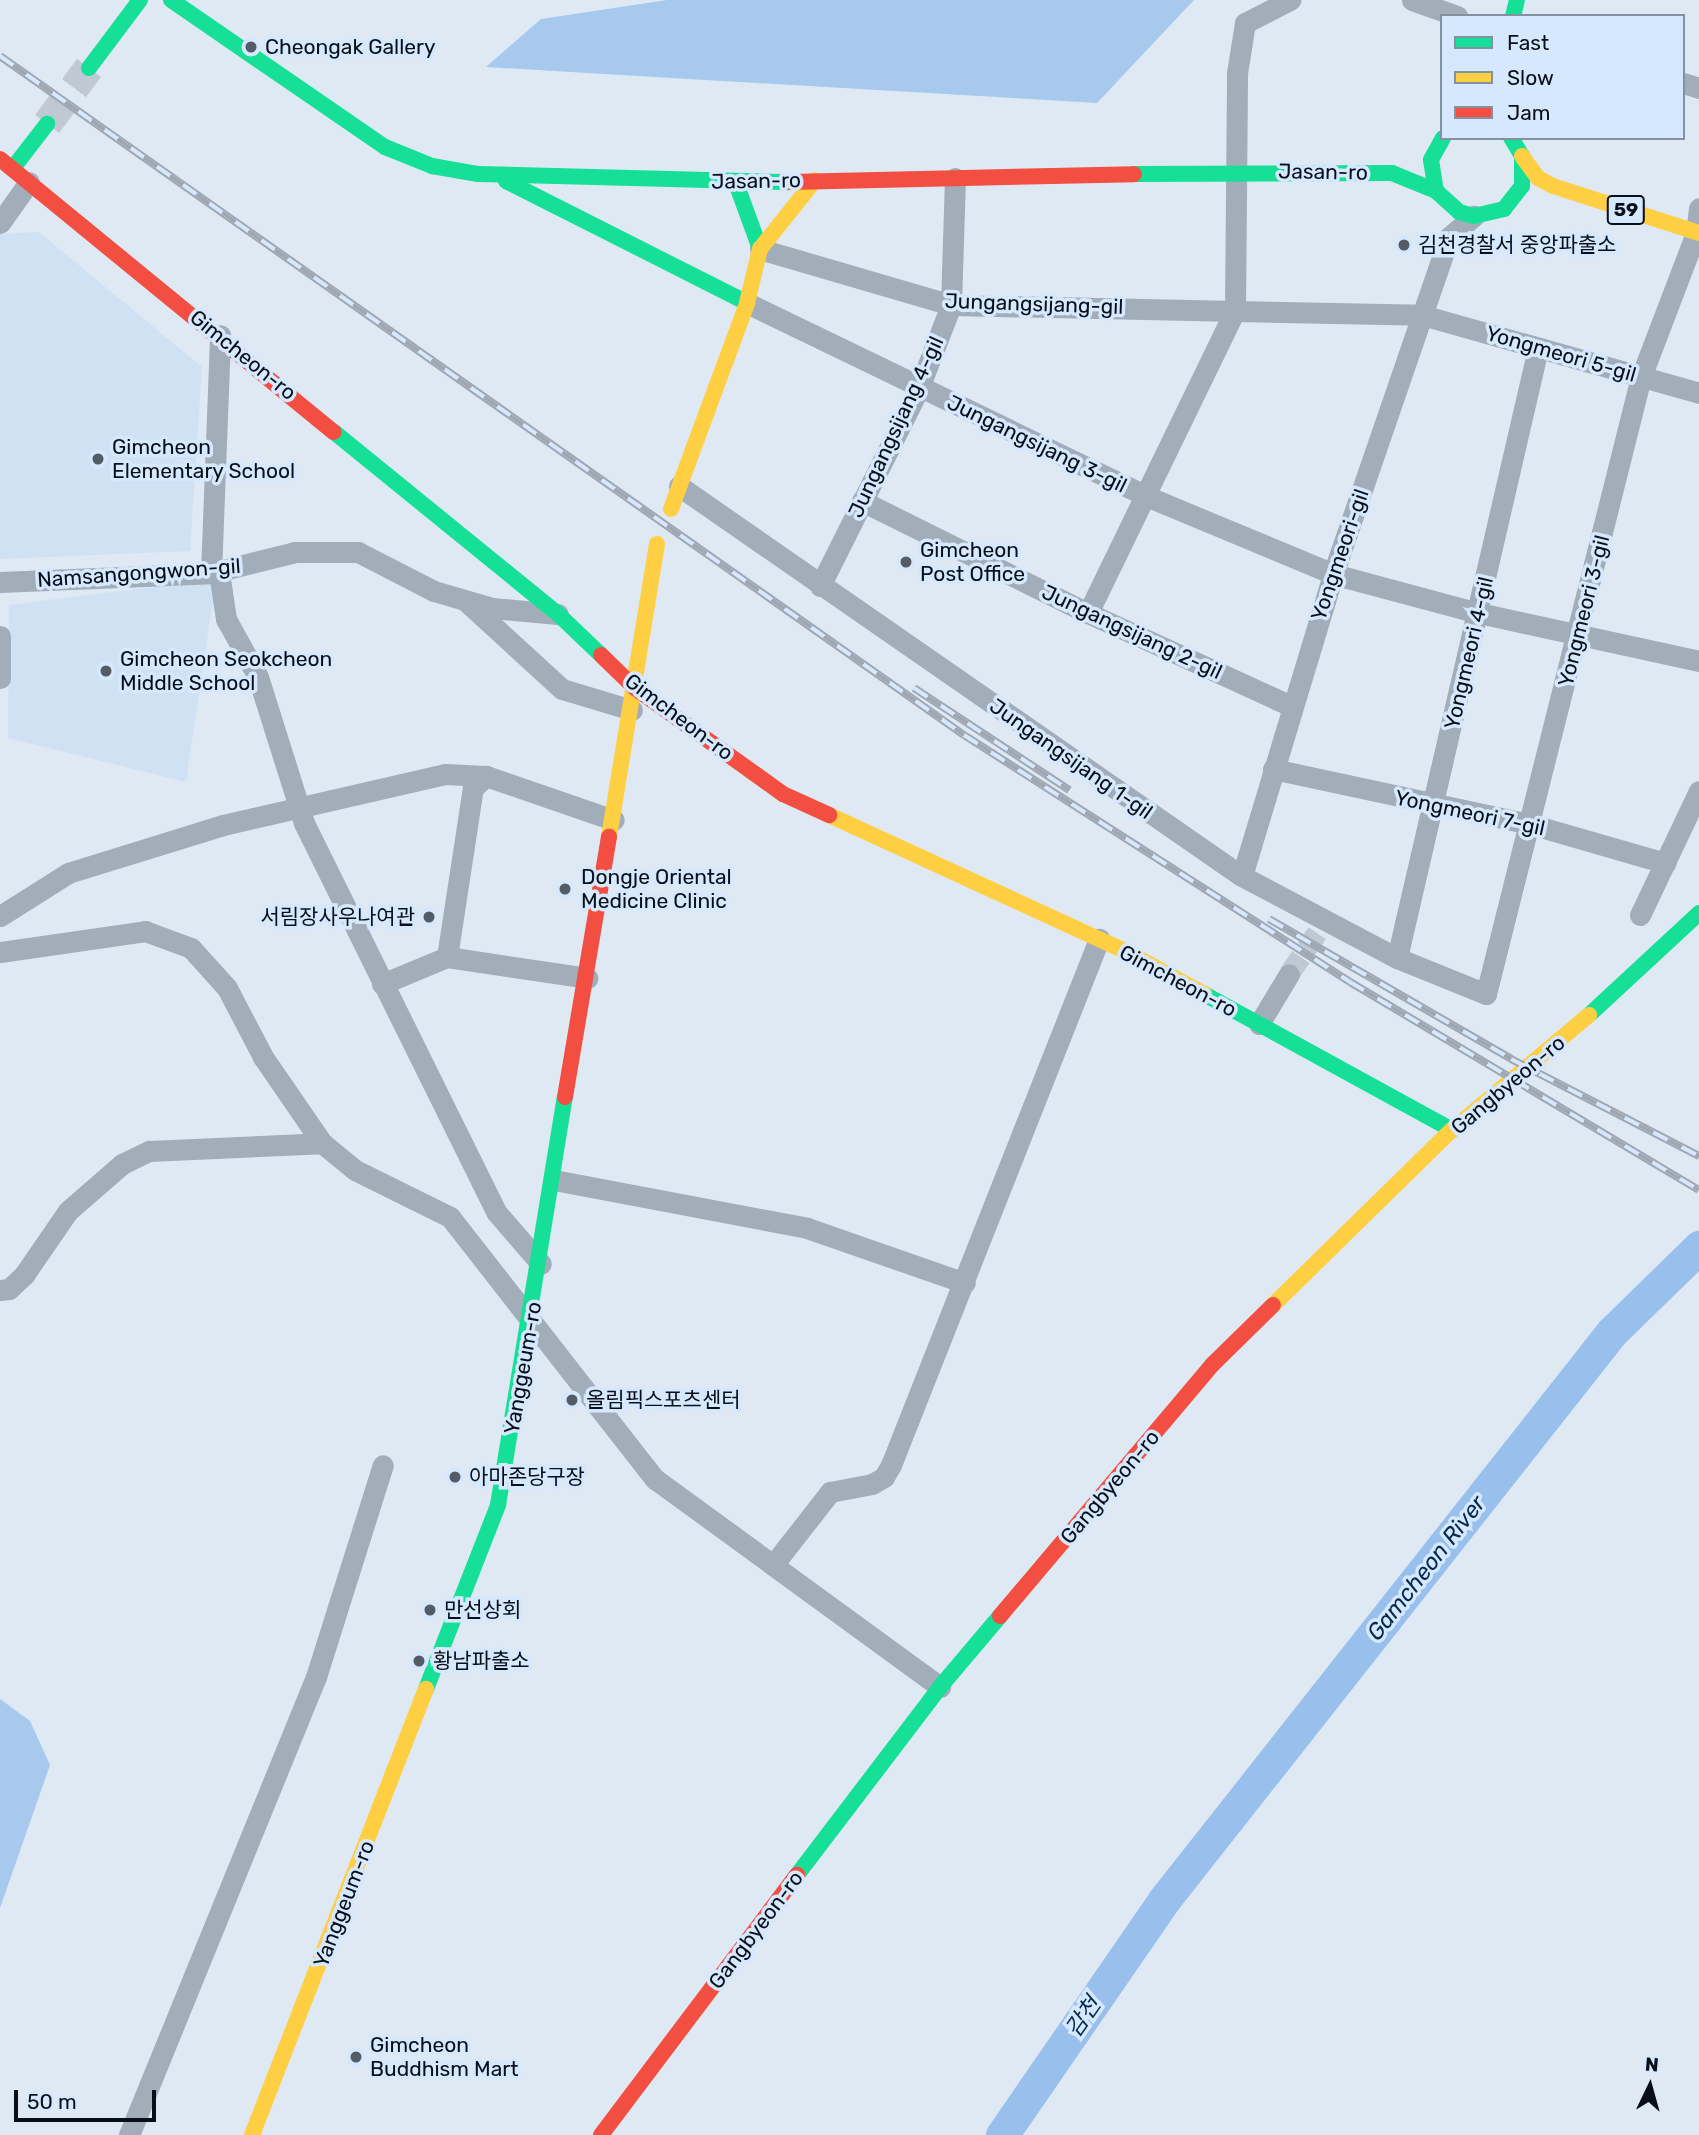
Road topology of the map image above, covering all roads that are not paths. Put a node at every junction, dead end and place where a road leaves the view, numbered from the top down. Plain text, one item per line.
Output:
1 (140, 0) edge
2 (171, 0) edge
3 (1290, 0) edge
4 (1412, 0) edge
5 (1451, 14) edge
6 (89, 68) tunnel mouth
7 (47, 124) tunnel mouth
8 (1512, 140) edge
9 (1440, 142) edge
10 (1522, 156) junction
11 (14, 170) edge
12 (1235, 172) junction
13 (1392, 173) junction
14 (496, 176) junction
15 (955, 178) junction
16 (815, 180) junction
17 (736, 183) junction
18 (1553, 186) junction
19 (1441, 197) junction
20 (1514, 198) junction
21 (1699, 208) edge
22 (1474, 216) junction
23 (0, 223) edge
24 (1698, 233) edge
25 (1449, 237) junction
26 (760, 249) junction
27 (747, 303) junction
28 (951, 305) junction
29 (1235, 310) junction
30 (1422, 315) junction
31 (220, 335) junction
32 (1538, 348) junction
33 (1641, 377) junction
34 (919, 388) junction
35 (1699, 393) edge
36 (678, 486) junction
37 (1146, 496) junction
38 (862, 501) junction
39 (671, 509) dead end
40 (657, 544) dead end
41 (215, 572) junction
42 (1333, 573) junction
43 (0, 582) edge
44 (820, 586) junction
45 (464, 600) junction
46 (1088, 613) junction
47 (1479, 613) junction
48 (558, 614) junction
49 (1579, 634) junction
50 (0, 636) edge
51 (1699, 661) edge
52 (0, 677) edge
53 (635, 688) junction
54 (1291, 706) junction
55 (632, 710) junction
56 (1273, 769) junction
57 (486, 776) junction
58 (1699, 792) edge
59 (1433, 806) junction
60 (300, 807) junction
61 (614, 820) junction
62 (1530, 824) junction
63 (1665, 863) junction
64 (1242, 876) junction
65 (1699, 913) edge
66 (1640, 915) dead end
67 (0, 916) edge
68 (1099, 939) junction
69 (0, 952) edge
70 (447, 957) junction
71 (1397, 958) junction
72 (1289, 974) tunnel mouth
73 (587, 978) junction
74 (382, 984) junction
75 (1486, 994) joint
76 (1259, 1024) junction
77 (1452, 1130) junction
78 (322, 1143) junction
79 (554, 1180) junction
80 (541, 1264) junction
81 (965, 1283) junction
82 (0, 1290) edge
83 (532, 1320) junction
84 (383, 1465) dead end
85 (773, 1565) junction
86 (940, 1687) junction
87 (616, 2113) junction
88 (129, 2135) edge
89 (252, 2135) edge
90 (582, 2135) edge
91 (601, 2135) edge

1 - 6 street
2 - 14 street, Jasan-ro
3 - 12 street
4 - 5 street
7 - 11 street
8 - 10 street
9 - 13 street
9 - 19 street
10 - 18 street, 59
10 - 20 street
11 - 23 street
11 - 31 street, Gimcheon-ro
12 - 13 street, Jasan-ro
12 - 15 street, Jasan-ro
12 - 29 street
13 - 19 street
14 - 17 street, Jasan-ro
14 - 27 street
15 - 16 street, Jasan-ro
15 - 28 street, Jungangsijang 4-gil
16 - 17 street, Jasan-ro
16 - 26 street
17 - 26 street
18 - 20 street
18 - 24 street, 59
19 - 22 street
19 - 25 street, Yongmeori-gil
20 - 22 street
21 - 24 street, Yongmeori 3-gil
22 - 25 street
24 - 33 street, Yongmeori 3-gil
25 - 30 street, Yongmeori-gil
26 - 27 street
26 - 28 street, Jungangsijang-gil
27 - 34 street, Jungangsijang 3-gil
27 - 36 street
28 - 29 street, Jungangsijang-gil
28 - 34 street, Jungangsijang 4-gil
29 - 30 street, Jungangsijang-gil
29 - 37 street
30 - 32 street, Yongmeori 5-gil
30 - 42 street, Yongmeori-gil
31 - 41 street
31 - 48 street, Gimcheon-ro
32 - 33 street, Yongmeori 5-gil
32 - 47 street, Yongmeori 4-gil
33 - 35 street, Yongmeori 5-gil
33 - 49 street, Yongmeori 3-gil
34 - 37 street, Jungangsijang 3-gil
34 - 38 street, Jungangsijang 4-gil
36 - 39 street
36 - 44 street, Jungangsijang 1-gil
37 - 42 street, Jungangsijang 3-gil
37 - 46 street
38 - 44 street, Jungangsijang 4-gil
38 - 46 street, Jungangsijang 2-gil
40 - 53 street
41 - 43 street, Namsangongwon-gil
41 - 45 street, Namsangongwon-gil
41 - 60 street
42 - 47 street, Jungangsijang 3-gil
42 - 54 street, Yongmeori-gil
44 - 64 street, Jungangsijang 1-gil
45 - 48 street, Namsangongwon-gil
45 - 55 street
46 - 54 street, Jungangsijang 2-gil
47 - 49 street, Jungangsijang 3-gil
47 - 59 street, Yongmeori 4-gil
48 - 53 street, Gimcheon-ro
49 - 51 street, Jungangsijang 3-gil
49 - 62 street, Yongmeori 3-gil
50 - 52 street
53 - 55 street, Yanggeum-ro
53 - 68 street, Gimcheon-ro
54 - 56 street, Yongmeori-gil
55 - 61 street, Yanggeum-ro
56 - 59 street, Yongmeori 7-gil
56 - 64 street, Yongmeori-gil
57 - 60 street
57 - 61 street
57 - 70 street
58 - 63 street
59 - 62 street, Yongmeori 7-gil
59 - 71 street, Yongmeori 4-gil
60 - 67 street
60 - 74 street
61 - 73 street, Yanggeum-ro
62 - 63 street, Yongmeori 7-gil
62 - 75 street, Yongmeori 3-gil
63 - 66 street
64 - 71 street, Jungangsijang 1-gil
65 - 77 street, Gangbyeon-ro
68 - 76 street, Gimcheon-ro
68 - 81 street
69 - 78 street
70 - 73 street
70 - 74 street
71 - 75 street, Jungangsijang 1-gil
72 - 76 street
73 - 79 street, Yanggeum-ro
74 - 80 street
76 - 77 street, Gimcheon-ro
77 - 86 street, Gangbyeon-ro
78 - 82 street
78 - 83 street
79 - 80 street, Yanggeum-ro
79 - 81 street
80 - 83 street, Yanggeum-ro
81 - 85 street
83 - 85 street
83 - 89 street, Yanggeum-ro
84 - 88 street
85 - 86 street
86 - 87 street, Gangbyeon-ro
87 - 90 street
87 - 91 street, Gangbyeon-ro

